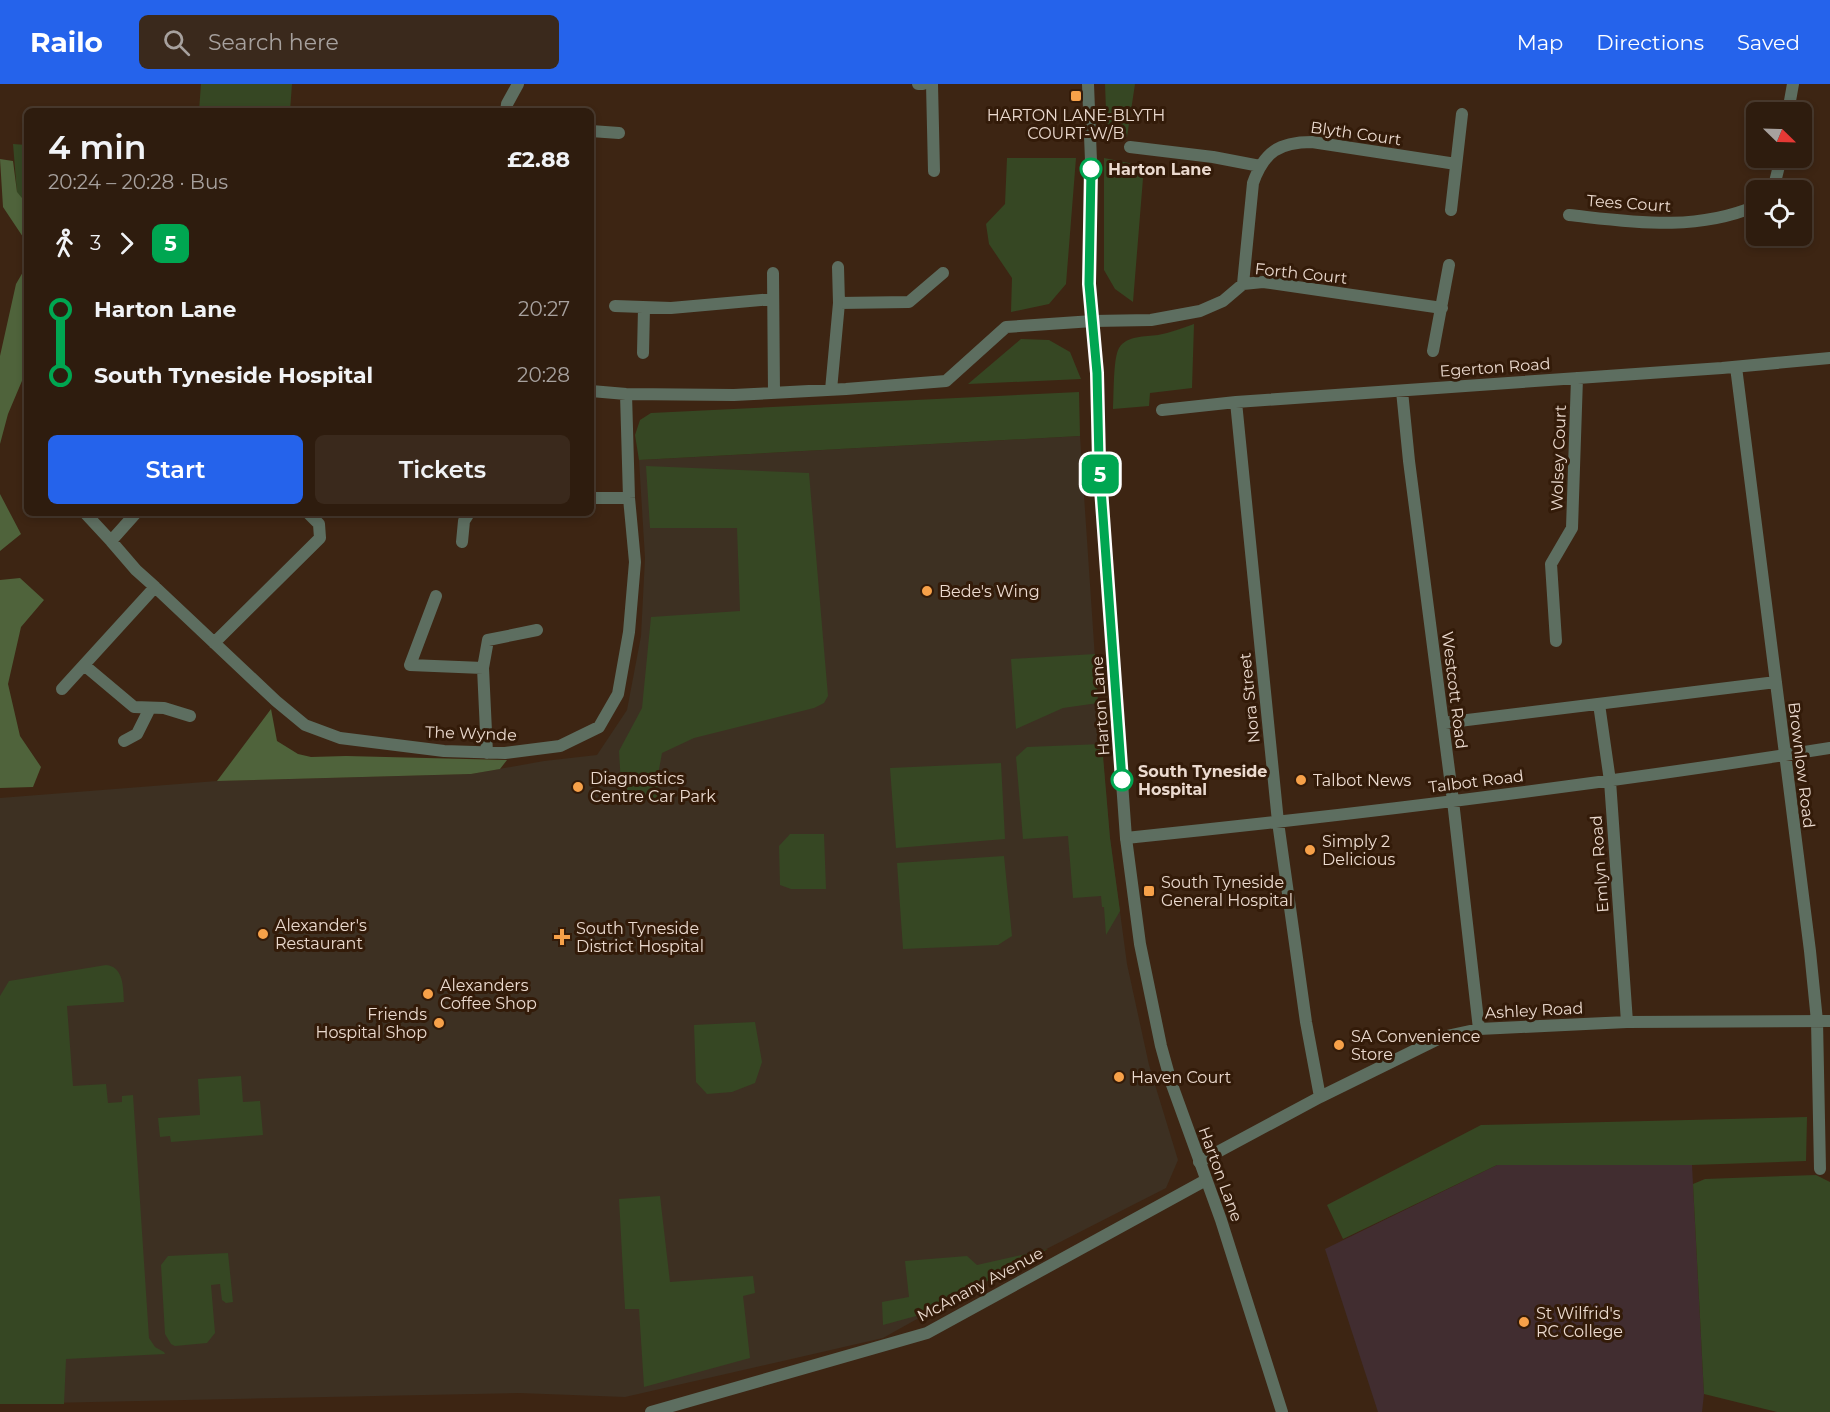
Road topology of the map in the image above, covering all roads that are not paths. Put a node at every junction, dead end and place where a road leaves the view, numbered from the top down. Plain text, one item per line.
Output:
1 (518, 84) edge
2 (918, 84) edge
3 (923, 84) edge
4 (932, 84) edge
5 (1089, 84) edge
6 (1792, 84) edge
7 (1789, 102) edge
8 (506, 108) edge
9 (1462, 114) dead end
10 (594, 131) edge
11 (619, 133) dead end
12 (1130, 147) dead end
13 (1456, 164) junction
14 (1260, 166) junction
15 (934, 171) dead end
16 (1451, 210) dead end
17 (1746, 210) edge
18 (1569, 215) dead end
19 (1449, 265) dead end
20 (838, 267) dead end
21 (773, 273) dead end
22 (943, 273) dead end
23 (1243, 284) junction
24 (773, 299) junction
25 (838, 303) junction
26 (615, 306) dead end
27 (645, 308) junction
28 (1442, 308) junction
29 (1093, 321) junction
30 (1433, 351) dead end
31 (644, 353) dead end
32 (1830, 358) edge
33 (1736, 367) junction
34 (1577, 378) junction
35 (831, 390) junction
36 (1402, 390) junction
37 (594, 391) edge
38 (774, 393) junction
39 (626, 394) junction
40 (1236, 402) junction
41 (1162, 410) dead end
42 (594, 498) edge
43 (629, 498) junction
44 (88, 516) edge
45 (133, 516) edge
46 (311, 516) edge
47 (467, 516) edge
48 (111, 541) junction
49 (462, 542) dead end
50 (155, 587) junction
51 (436, 596) dead end
52 (537, 630) dead end
53 (1556, 640) dead end
54 (214, 643) junction
55 (84, 665) junction
56 (483, 668) junction
57 (1776, 682) junction
58 (62, 689) dead end
59 (1599, 704) junction
60 (150, 708) junction
61 (190, 716) dead end
62 (1443, 723) junction
63 (124, 741) dead end
64 (1830, 748) edge
65 (487, 753) junction
66 (1785, 756) junction
67 (1610, 781) junction
68 (1453, 801) junction
69 (1278, 822) junction
70 (1126, 838) junction
71 (1830, 1021) edge
72 (1627, 1022) junction
73 (1817, 1022) junction
74 (1479, 1029) junction
75 (1320, 1097) junction
76 (1199, 1162) junction
77 (1820, 1169) dead end
78 (1206, 1180) junction
79 (651, 1412) edge
80 (1282, 1412) edge

1 - 8 street
2 - 3 street
4 - 15 street
5 - 29 street, Harton Lane
6 - 7 street
9 - 13 street
10 - 11 street
12 - 14 street
13 - 14 street, Blyth Court
13 - 16 street
14 - 23 street, Blyth Court
17 - 18 street, Tees Court
19 - 28 street
20 - 25 street
21 - 24 street
22 - 25 street
23 - 28 street, Forth Court
23 - 29 street, Forth Court
24 - 27 street
24 - 38 street
25 - 35 street
26 - 27 street
27 - 31 street
28 - 30 street
29 - 35 street, Forth Court
29 - 70 street, Harton Lane
32 - 33 street, Egerton Road
33 - 34 street, Egerton Road
33 - 57 street, Brownlow Road
34 - 36 street, Egerton Road
34 - 53 street, Wolsey Court
35 - 38 street, Forth Court
36 - 40 street, Egerton Road
36 - 62 street, Westcott Road
37 - 39 street, Forth Court
38 - 39 street, Forth Court
39 - 43 street, The Wynde
40 - 41 street, Egerton Road
40 - 69 street, Nora Street
42 - 43 street
43 - 65 street, The Wynde
44 - 48 street, The Wynde
45 - 48 street
46 - 54 street
47 - 49 street
48 - 50 street, The Wynde
50 - 54 street, The Wynde
50 - 55 street
51 - 56 street
52 - 56 street
54 - 65 street, The Wynde
55 - 58 street
55 - 60 street
56 - 65 street
57 - 59 street
57 - 66 street, Brownlow Road
59 - 62 street
59 - 67 street, Emlyn Road
60 - 61 street
60 - 63 street
62 - 68 street, Westcott Road
64 - 66 street, Talbot Road
66 - 67 street, Talbot Road
66 - 73 street, Brownlow Road
67 - 68 street, Talbot Road
67 - 72 street, Emlyn Road
68 - 69 street, Talbot Road
68 - 74 street, Westcott Road
69 - 70 street, Talbot Road
69 - 75 street, Nora Street
70 - 76 street, Harton Lane
71 - 73 street, Ashley Road
72 - 73 street, Ashley Road
72 - 74 street, Ashley Road
73 - 77 street, Brownlow Road
74 - 75 street, Ashley Road
75 - 76 street, Ashley Road
76 - 78 street, Harton Lane
78 - 79 street, McAnany Avenue
78 - 80 street, Harton Lane

